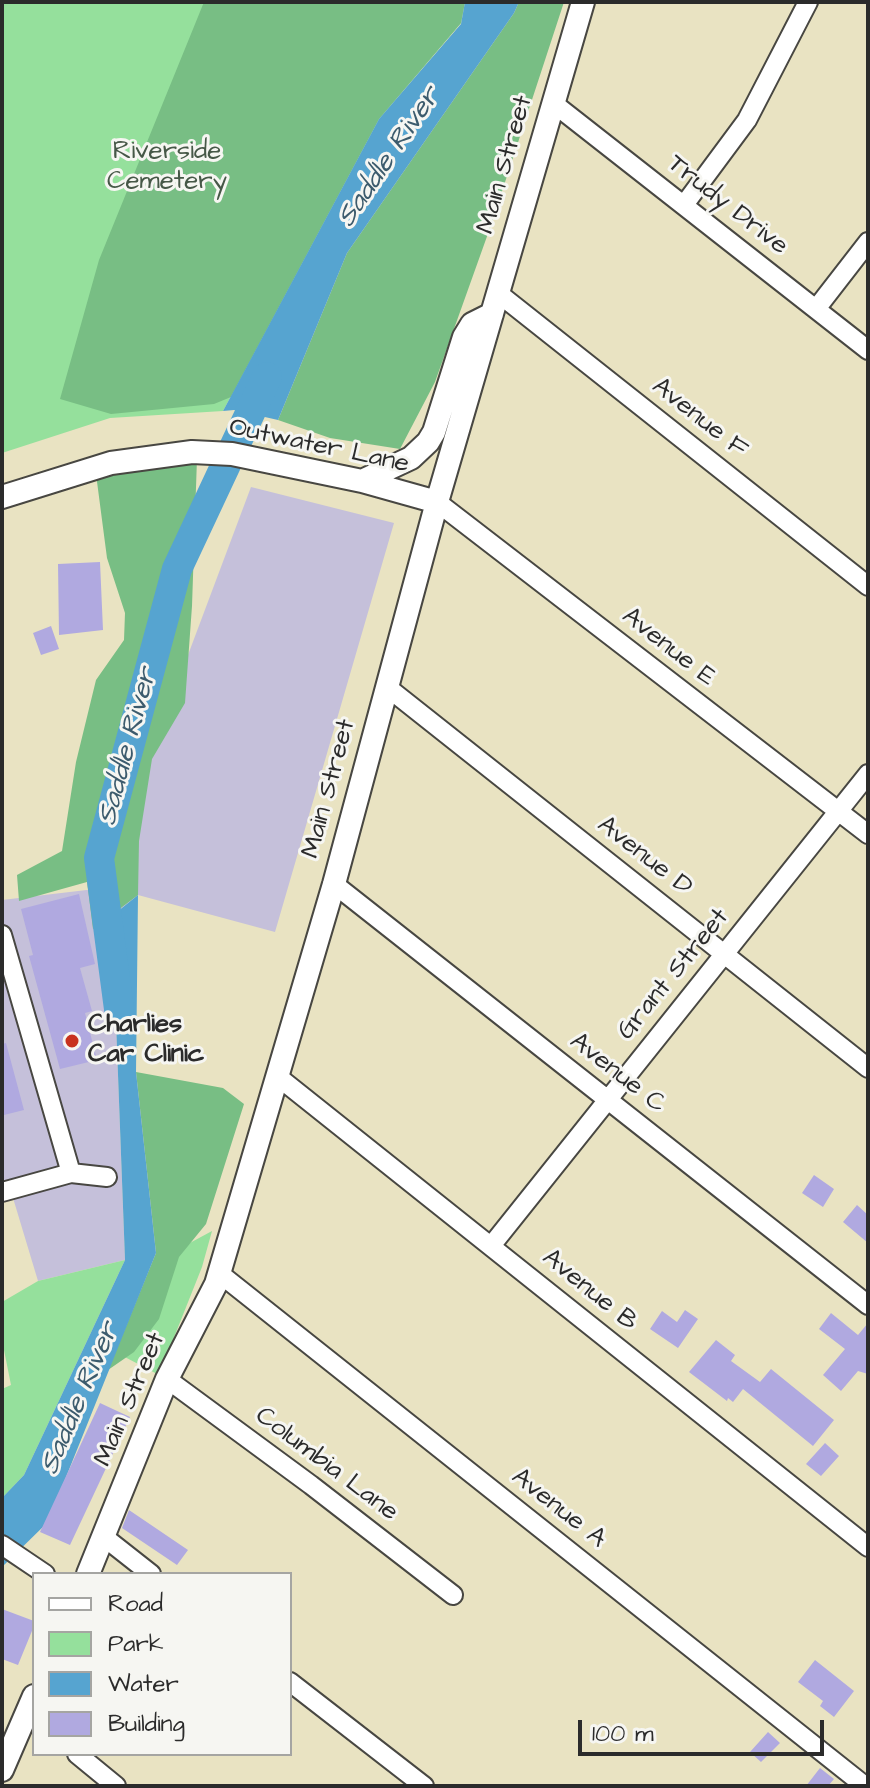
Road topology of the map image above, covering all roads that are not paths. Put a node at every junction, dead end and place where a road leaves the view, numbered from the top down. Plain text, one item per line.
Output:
1 (583, 2) edge
2 (808, 2) edge
3 (553, 103) junction
4 (684, 205) junction
5 (868, 242) edge
6 (495, 304) junction
7 (816, 309) junction
8 (868, 350) edge
9 (362, 481) junction
10 (2, 497) edge
11 (437, 502) junction
12 (868, 586) edge
13 (387, 687) junction
14 (868, 774) edge
15 (839, 812) junction
16 (868, 834) edge
17 (334, 884) junction
18 (2, 935) edge
19 (725, 954) junction
20 (868, 1068) edge
21 (277, 1076) junction
22 (608, 1100) junction
23 (71, 1173) junction
24 (107, 1177) dead end
25 (2, 1192) edge
26 (491, 1246) junction
27 (219, 1273) junction
28 (868, 1305) edge
29 (167, 1379) junction
30 (104, 1537) junction
31 (2, 1545) edge
32 (868, 1547) edge
33 (42, 1572) edge
34 (89, 1572) edge
35 (148, 1572) edge
36 (453, 1595) dead end
37 (292, 1684) edge
38 (31, 1709) edge
39 (79, 1756) edge
40 (2, 1770) edge
41 (116, 1786) edge
42 (424, 1786) edge
43 (865, 1786) edge

1 - 3 street, Main Street
2 - 4 street
3 - 4 street, Trudy Drive
3 - 6 street, Main Street
4 - 7 street, Trudy Drive
5 - 7 street
6 - 9 street
6 - 11 street, Main Street
6 - 12 street, Avenue F
7 - 8 street, Trudy Drive
9 - 10 street, Outwater Lane
9 - 11 street, Outwater Lane
11 - 13 street, Main Street
11 - 15 street, Avenue E
13 - 17 street, Main Street
13 - 19 street, Avenue D
14 - 15 street, Grant Street
15 - 16 street, Avenue E
15 - 19 street, Grant Street
17 - 21 street, Main Street
17 - 22 street, Avenue C
18 - 23 street
19 - 20 street, Avenue D
19 - 22 street, Grant Street
21 - 26 street, Avenue B
21 - 27 street, Main Street
22 - 26 street, Grant Street
22 - 28 street, Avenue C
23 - 24 street
23 - 25 street
26 - 32 street, Avenue B
27 - 29 street, Main Street
27 - 43 street, Avenue A
29 - 30 street, Main Street
29 - 36 street, Columbia Lane
30 - 34 street, Main Street
30 - 35 street
31 - 33 street
37 - 42 street
38 - 40 street
39 - 41 street

